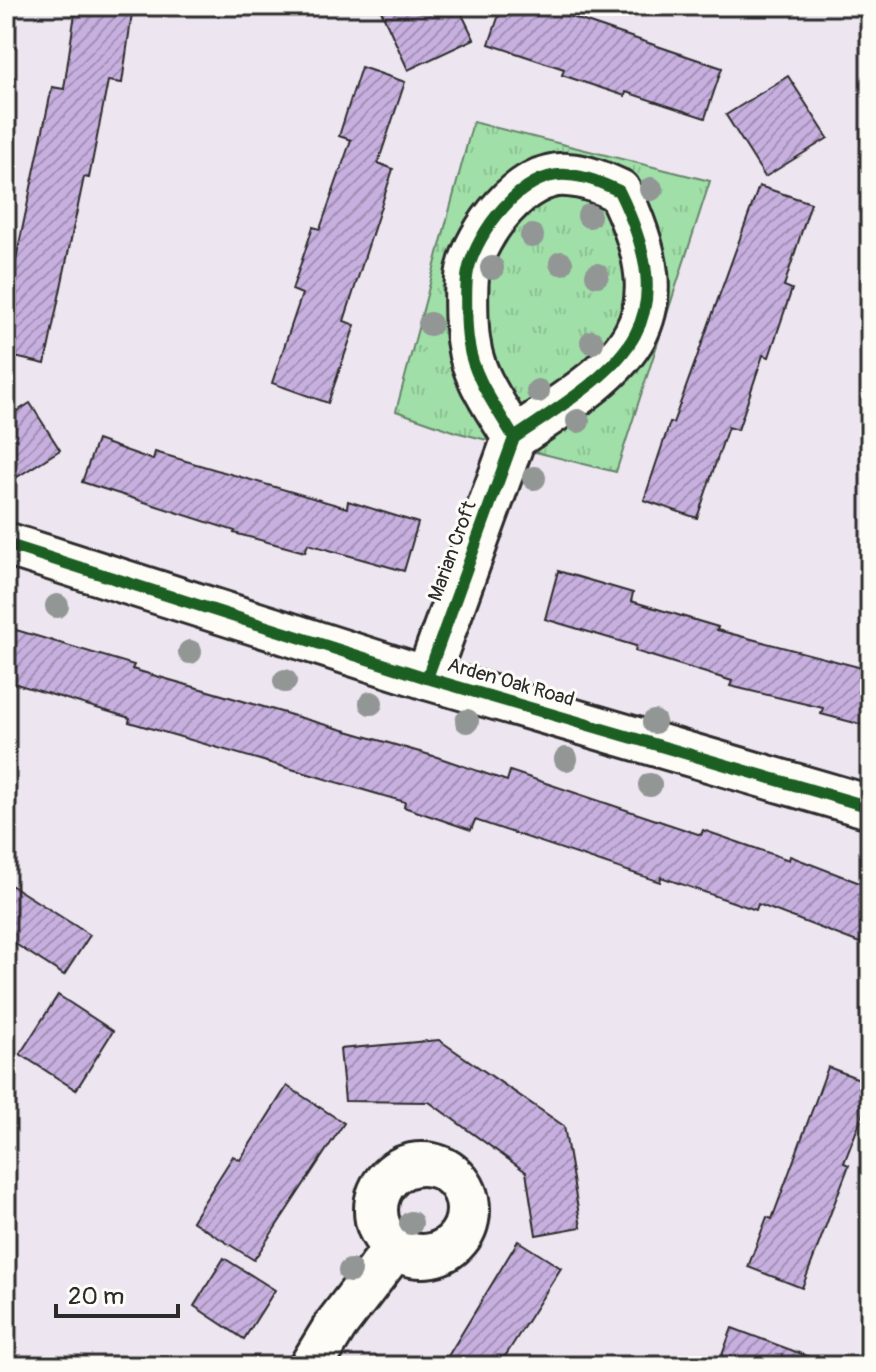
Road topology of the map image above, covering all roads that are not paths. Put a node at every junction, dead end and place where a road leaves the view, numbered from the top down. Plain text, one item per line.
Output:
1 (514, 438) junction
2 (6, 544) edge
3 (427, 678) junction
4 (870, 807) edge
5 (395, 1248) dead end
6 (311, 1366) edge

1 - 1 street
1 - 3 street, Marian Croft
2 - 3 street, Arden Oak Road
3 - 4 street, Arden Oak Road
5 - 6 street

